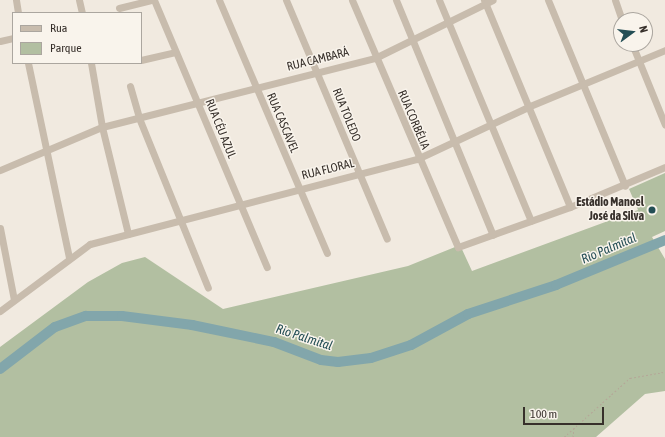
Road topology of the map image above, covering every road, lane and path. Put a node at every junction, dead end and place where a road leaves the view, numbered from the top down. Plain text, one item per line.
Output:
1 (16, 0) edge
2 (79, 0) edge
3 (150, 0) edge
4 (154, 0) edge
5 (219, 0) edge
6 (286, 0) edge
7 (352, 0) edge
8 (396, 0) edge
9 (439, 0) edge
10 (493, 0) edge
11 (548, 0) edge
12 (615, 0) edge
13 (485, 2) edge
14 (119, 8) dead end
15 (18, 12) edge
16 (82, 12) edge
17 (619, 12) edge
18 (448, 23) junction
19 (12, 38) edge
20 (0, 41) edge
21 (413, 41) junction
22 (665, 50) edge
23 (175, 52) junction
24 (635, 52) edge
25 (375, 58) junction
26 (142, 60) edge
27 (638, 60) junction
28 (28, 64) edge
29 (91, 64) edge
30 (316, 71) junction
31 (130, 86) dead end
32 (583, 86) junction
33 (255, 88) junction
34 (197, 102) junction
35 (530, 106) junction
36 (139, 118) junction
37 (665, 125) edge
38 (490, 126) junction
39 (102, 127) junction
40 (457, 142) junction
41 (46, 150) junction
42 (417, 158) junction
43 (665, 167) edge
44 (0, 170) edge
45 (359, 174) junction
46 (625, 186) junction
47 (298, 188) junction
48 (239, 204) junction
49 (570, 207) junction
50 (180, 219) junction
51 (532, 221) junction
52 (0, 228) edge
53 (128, 234) junction
54 (493, 235) junction
55 (1, 236) edge
56 (386, 239) dead end
57 (326, 253) dead end
58 (69, 258) junction
59 (267, 267) dead end
60 (208, 288) dead end
61 (14, 300) junction
62 (0, 311) edge
63 (665, 372) edge
64 (574, 428) junction
65 (564, 437) edge
66 (573, 437) edge

1 - 15 street
2 - 16 street
3 - 14 street
4 - 23 street, RUA CÉU AZUL
5 - 33 street, RUA CASCAVEL
6 - 30 street, RUA TOLEDO
7 - 25 street, RUA CORBÉLIA
8 - 21 street
9 - 18 street
10 - 13 street, RUA CAMBARÁ
11 - 32 street
12 - 17 street
13 - 18 street, RUA CAMBARÁ
13 - 35 street
18 - 21 street, RUA CAMBARÁ
18 - 38 street
19 - 20 street
21 - 25 street, RUA CAMBARÁ
21 - 40 street
22 - 27 street, RUA FLORAL
23 - 26 street
23 - 34 street, RUA CÉU AZUL
24 - 27 street
25 - 30 street, RUA CAMBARÁ
25 - 42 street, RUA CORBÉLIA
27 - 32 street, RUA FLORAL
27 - 37 street
28 - 41 street
29 - 39 street
30 - 33 street, RUA CAMBARÁ
30 - 45 street, RUA TOLEDO
31 - 36 street
32 - 35 street, RUA FLORAL
32 - 46 street
33 - 34 street, RUA CAMBARÁ
33 - 47 street, RUA CASCAVEL
34 - 36 street, RUA CAMBARÁ
34 - 48 street, RUA CÉU AZUL
35 - 38 street, RUA FLORAL
35 - 49 street
36 - 39 street, RUA CAMBARÁ
36 - 50 street
38 - 40 street, RUA FLORAL
38 - 51 street
39 - 41 street, RUA CAMBARÁ
39 - 53 street
40 - 42 street, RUA FLORAL
40 - 54 street
41 - 44 street, RUA CAMBARÁ
41 - 58 street
42 - 45 street, RUA FLORAL
42 - 54 street, RUA CORBÉLIA
43 - 46 street
45 - 47 street, RUA FLORAL
45 - 56 street, RUA TOLEDO
46 - 49 street
47 - 48 street, RUA FLORAL
47 - 57 street, RUA CASCAVEL
48 - 50 street, RUA FLORAL
48 - 59 street, RUA CÉU AZUL
49 - 51 street
50 - 53 street, RUA FLORAL
50 - 60 street
51 - 54 street
52 - 55 street
53 - 58 street, RUA FLORAL
55 - 61 street
58 - 61 street, RUA FLORAL
61 - 62 street, RUA FLORAL
63 - 64 path
64 - 65 path
64 - 66 path

